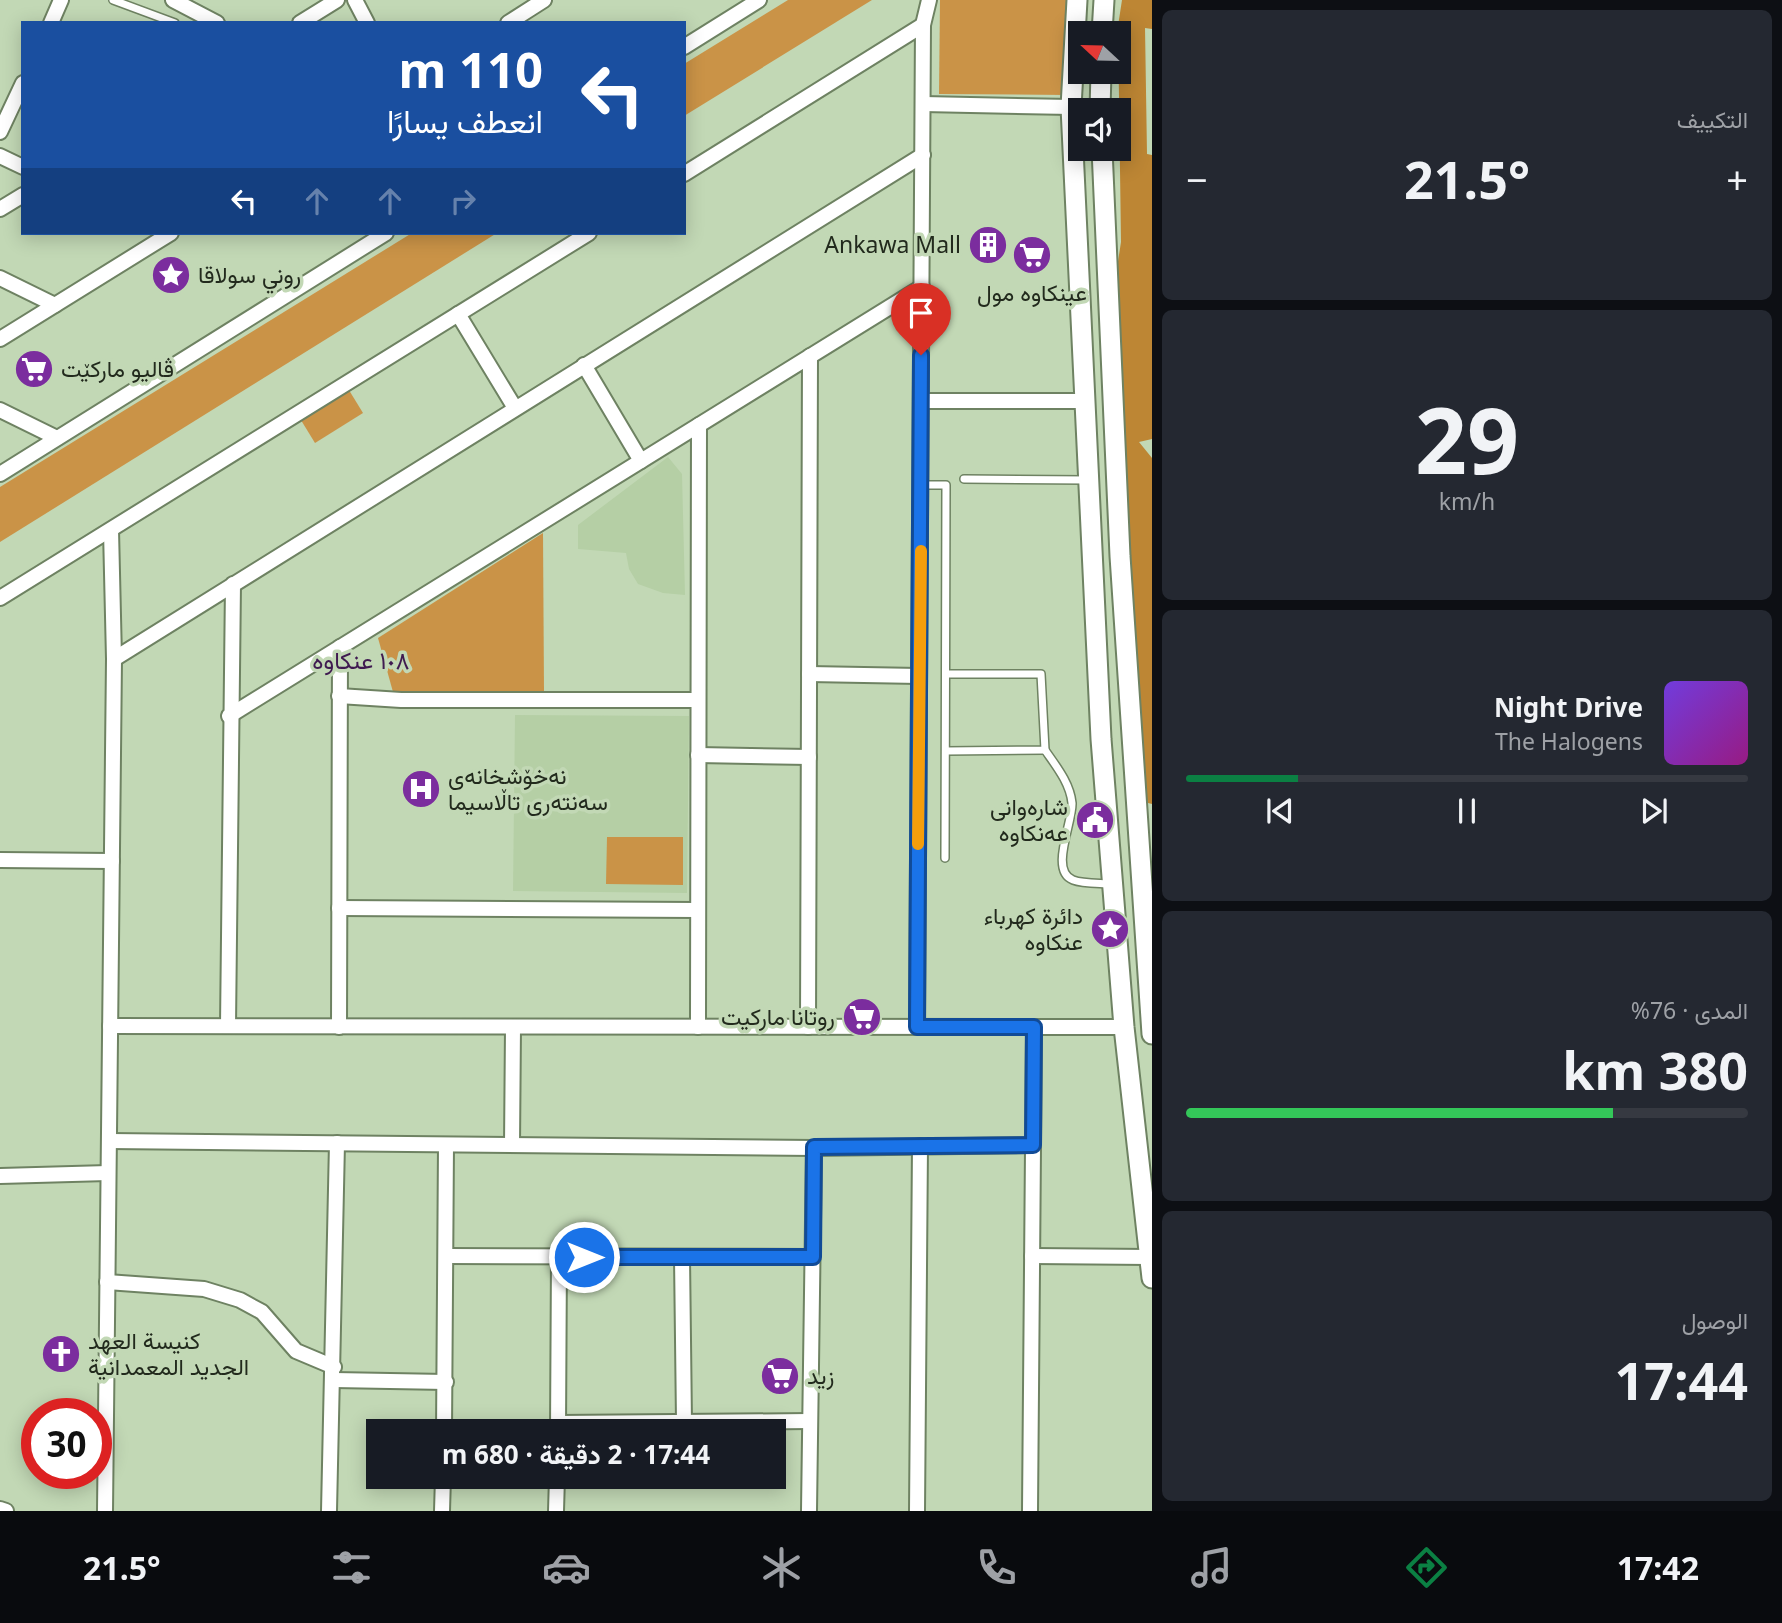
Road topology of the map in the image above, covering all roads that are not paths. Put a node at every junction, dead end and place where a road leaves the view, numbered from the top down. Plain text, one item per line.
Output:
1 (61, 0) edge
2 (113, 0) edge
3 (173, 0) edge
4 (337, 0) edge
5 (355, 0) edge
6 (544, 0) edge
7 (759, 0) edge
8 (929, 0) edge
9 (1077, 0) edge
10 (1104, 0) edge
11 (52, 21) edge
12 (170, 21) edge
13 (213, 21) edge
14 (303, 21) edge
15 (366, 21) edge
16 (511, 21) edge
17 (1103, 21) edge
18 (923, 25) junction
19 (686, 46) edge
20 (21, 87) edge
21 (1072, 98) edge
22 (923, 104) junction
23 (1068, 107) edge
24 (0, 132) edge
25 (923, 155) junction
26 (0, 156) edge
27 (1075, 161) edge
28 (1102, 161) edge
29 (21, 166) edge
30 (686, 173) edge
31 (21, 196) edge
32 (0, 209) edge
33 (168, 235) edge
34 (383, 235) edge
35 (586, 235) edge
36 (0, 278) edge
37 (922, 287) junction
38 (55, 305) junction
39 (458, 314) junction
40 (0, 339) edge
41 (810, 356) junction
42 (584, 365) junction
43 (921, 401) junction
44 (1086, 401) junction
45 (515, 408) junction
46 (0, 410) edge
47 (699, 425) junction
48 (57, 438) junction
49 (641, 461) junction
50 (0, 474) edge
51 (964, 479) dead end
52 (1088, 480) junction
53 (922, 485) junction
54 (111, 530) junction
55 (233, 584) junction
56 (0, 598) edge
57 (340, 647) junction
58 (114, 659) junction
59 (809, 674) junction
60 (947, 674) junction
61 (919, 676) junction
62 (339, 696) junction
63 (698, 700) junction
64 (229, 716) junction
65 (1131, 738) junction
66 (1101, 739) junction
67 (1045, 750) junction
68 (946, 751) junction
69 (698, 755) junction
70 (809, 757) junction
71 (1067, 835) junction
72 (1079, 835) dead end
73 (945, 858) dead end
74 (0, 860) edge
75 (111, 861) junction
76 (1112, 885) junction
77 (339, 908) junction
78 (698, 910) junction
79 (1150, 970) edge
80 (110, 1026) junction
81 (228, 1027) junction
82 (339, 1027) junction
83 (513, 1027) junction
84 (698, 1027) junction
85 (808, 1027) junction
86 (917, 1027) junction
87 (1034, 1027) junction
88 (1124, 1027) junction
89 (1152, 1034) edge
90 (108, 1142) junction
91 (337, 1143) junction
92 (446, 1144) junction
93 (512, 1145) junction
94 (1033, 1145) junction
95 (920, 1146) junction
96 (814, 1147) junction
97 (108, 1173) junction
98 (0, 1176) edge
99 (446, 1256) junction
100 (559, 1256) junction
101 (1032, 1256) junction
102 (682, 1257) junction
103 (813, 1257) junction
104 (1150, 1257) junction
105 (1152, 1278) edge
106 (107, 1282) junction
107 (334, 1373) junction
108 (446, 1382) junction
109 (445, 1419) edge
110 (558, 1419) edge
111 (684, 1419) edge
112 (786, 1421) edge
113 (810, 1421) junction
114 (443, 1489) edge
115 (557, 1489) edge
116 (0, 1509) edge
117 (6, 1511) edge
118 (105, 1511) edge
119 (329, 1511) edge
120 (442, 1511) edge
121 (556, 1511) edge
122 (809, 1511) edge
123 (917, 1511) edge
124 (1030, 1511) edge

1 - 11 street
2 - 12 lane
3 - 13 street
4 - 14 street
5 - 15 street
6 - 16 street
7 - 19 street
8 - 18 street
9 - 21 street
10 - 17 street
18 - 22 street
18 - 30 street
20 - 24 street
22 - 23 street
22 - 25 street
25 - 37 street
25 - 42 street
26 - 29 street
27 - 44 street
28 - 65 street
31 - 32 street
33 - 38 street
34 - 48 street
35 - 39 street
36 - 38 street
37 - 41 street
37 - 43 street
38 - 40 street
39 - 45 street
39 - 54 street
41 - 47 street
41 - 59 street
42 - 45 street
42 - 49 street
43 - 44 street
43 - 53 street
44 - 52 street
45 - 55 street
46 - 48 street
47 - 49 street
47 - 63 street
48 - 50 street
49 - 57 street
51 - 52 lane
52 - 66 street
53 - 60 lane
53 - 61 street
54 - 56 street
54 - 58 street
55 - 58 street
55 - 64 street
57 - 62 street
57 - 64 street
58 - 75 street
59 - 61 street
59 - 70 street
60 - 67 lane
60 - 68 lane
61 - 86 street
62 - 63 street
62 - 77 street
63 - 69 street
64 - 81 street
65 - 66 street
65 - 79 street
66 - 76 street
67 - 68 lane
67 - 71 lane
68 - 73 lane
69 - 70 street
69 - 78 street
70 - 85 street
71 - 72 lane
71 - 76 lane
74 - 75 street
75 - 80 street
76 - 88 street
77 - 78 street
77 - 82 street
78 - 84 street
79 - 89 street
80 - 81 street
80 - 90 street
81 - 82 street
82 - 83 street
83 - 84 street
83 - 93 street
84 - 85 street
85 - 86 street
86 - 87 street
87 - 88 street
87 - 94 street
88 - 104 street
90 - 91 street
90 - 97 street
91 - 92 street
91 - 107 street
92 - 93 street
92 - 99 street
93 - 96 street
94 - 95 street
94 - 101 street
95 - 96 street
95 - 123 street
96 - 103 street
97 - 98 street
97 - 106 street
99 - 100 street
99 - 108 street
100 - 102 street
100 - 110 street
101 - 104 street
101 - 124 street
102 - 103 street
102 - 111 street
103 - 113 street
104 - 105 street
106 - 107 street
106 - 118 street
107 - 108 street
107 - 119 street
108 - 109 street
112 - 113 street
113 - 122 street
114 - 120 street
115 - 121 street
116 - 117 street

